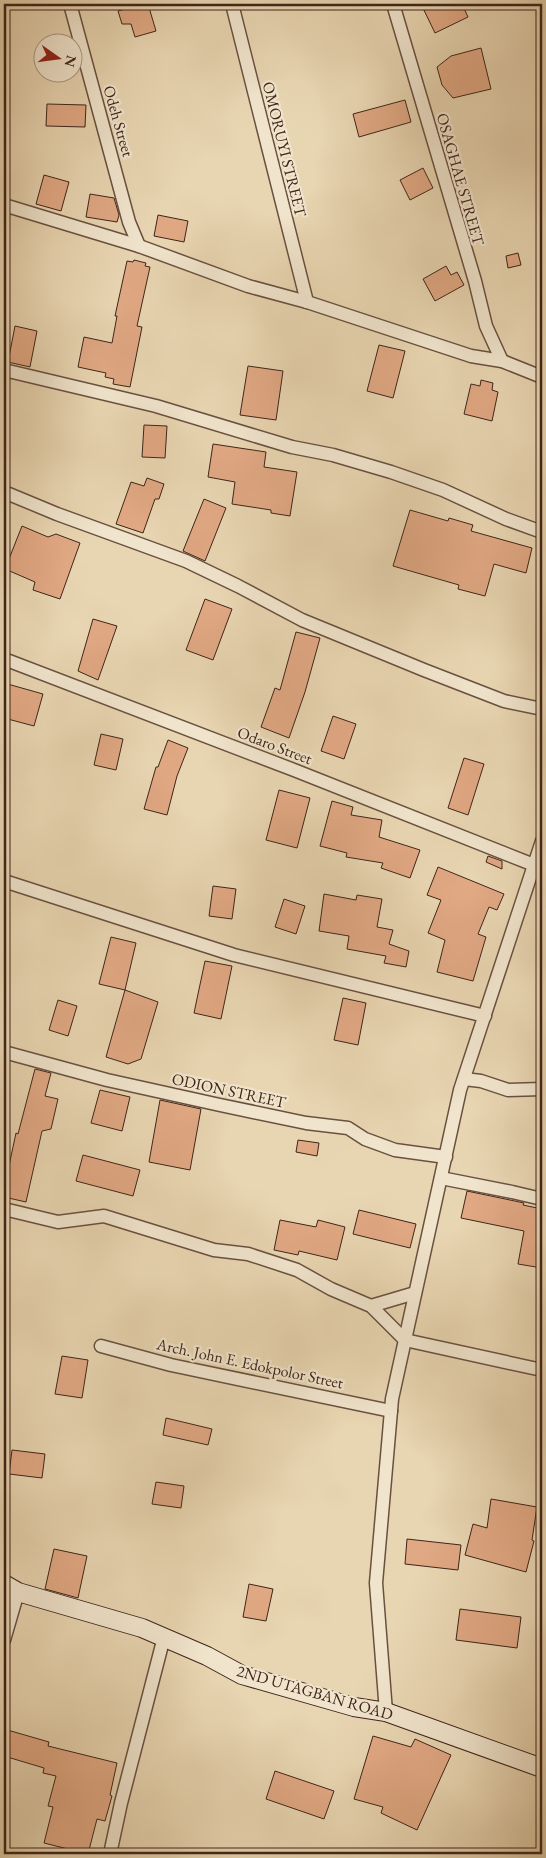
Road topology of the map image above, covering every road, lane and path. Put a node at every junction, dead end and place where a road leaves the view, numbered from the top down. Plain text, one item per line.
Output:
1 (70, 4) edge
2 (232, 4) edge
3 (393, 4) edge
4 (4, 205) edge
5 (139, 246) junction
6 (307, 302) junction
7 (502, 361) junction
8 (4, 370) edge
9 (542, 377) edge
10 (4, 492) edge
11 (542, 532) edge
12 (4, 658) edge
13 (542, 709) edge
14 (542, 841) edge
15 (534, 865) junction
16 (4, 881) edge
17 (485, 1016) junction
18 (4, 1052) edge
19 (464, 1079) junction
20 (542, 1089) edge
21 (446, 1157) junction
22 (441, 1178) junction
23 (542, 1200) edge
24 (4, 1209) edge
25 (416, 1293) junction
26 (371, 1306) junction
27 (405, 1340) junction
28 (101, 1346) dead end
29 (542, 1370) edge
30 (392, 1411) junction
31 (11, 1588) edge
32 (164, 1637) junction
33 (4, 1640) edge
34 (386, 1712) junction
35 (542, 1768) edge
36 (110, 1854) edge

1 - 5 street, Odeh Street
2 - 6 street, OMORUYI STREET
3 - 7 street, OSAGHAE STREET
4 - 5 street
5 - 6 street
6 - 7 street
7 - 9 street
8 - 11 street
10 - 13 street
12 - 15 street, Odaro Street
14 - 15 street
15 - 17 street
16 - 17 street
17 - 19 street
18 - 21 street, ODION STREET
19 - 20 street
19 - 21 street
21 - 22 street
22 - 23 street
22 - 25 street
24 - 26 street
25 - 26 street
25 - 27 street
26 - 27 street
27 - 29 street
27 - 30 street
28 - 30 street, Arch. John E. Edokpolor Street
30 - 34 street
31 - 32 street, 2ND UTAGBAN ROAD
31 - 33 street
32 - 34 street, 2ND UTAGBAN ROAD
32 - 36 street
34 - 35 street, 2ND UTAGBAN ROAD

